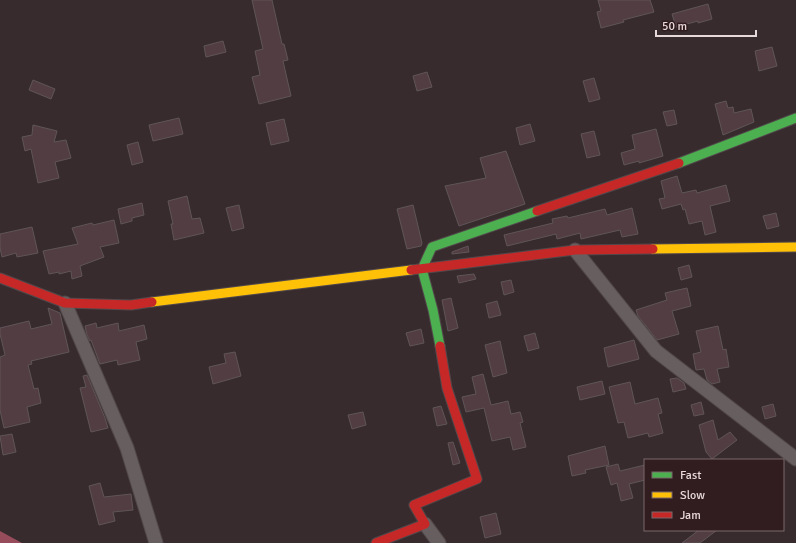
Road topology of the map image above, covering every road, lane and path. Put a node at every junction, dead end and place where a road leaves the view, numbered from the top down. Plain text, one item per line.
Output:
1 (796, 118) edge
2 (796, 247) edge
3 (575, 250) junction
4 (422, 269) junction
5 (0, 278) edge
6 (66, 303) junction
7 (796, 458) edge
8 (425, 524) junction
9 (156, 543) edge
10 (376, 543) edge
11 (439, 543) edge

1 - 4 main road
2 - 3 main road
3 - 4 main road
3 - 7 street
4 - 6 main road
4 - 8 main road
5 - 6 main road
6 - 9 street
8 - 10 main road
8 - 11 street

